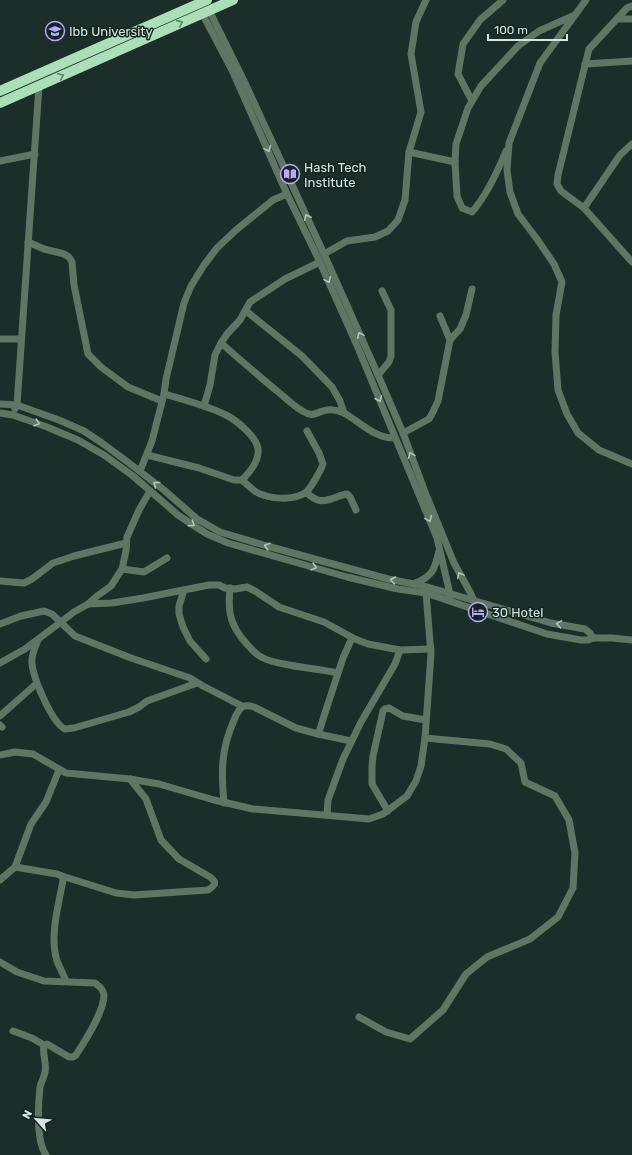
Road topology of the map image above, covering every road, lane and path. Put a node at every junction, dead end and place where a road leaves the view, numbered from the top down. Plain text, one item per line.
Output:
1 (233, 0) edge
2 (426, 0) edge
3 (503, 0) edge
4 (586, 0) edge
5 (632, 6) edge
6 (206, 8) edge
7 (576, 15) junction
8 (617, 19) junction
9 (632, 19) edge
10 (632, 61) edge
11 (586, 64) junction
12 (40, 86) junction
13 (0, 91) edge
14 (472, 101) junction
15 (0, 103) edge
16 (509, 143) junction
17 (632, 144) edge
18 (409, 152) junction
19 (35, 154) junction
20 (0, 161) edge
21 (455, 162) junction
22 (287, 194) junction
23 (584, 208) junction
24 (28, 242) junction
25 (324, 254) junction
26 (320, 262) junction
27 (632, 262) edge
28 (472, 289) dead end
29 (382, 291) dead end
30 (246, 310) junction
31 (440, 316) dead end
32 (0, 339) edge
33 (21, 339) junction
34 (450, 340) junction
35 (221, 343) junction
36 (378, 375) junction
37 (163, 397) junction
38 (0, 404) edge
39 (16, 405) junction
40 (204, 406) junction
41 (0, 413) edge
42 (344, 413) junction
43 (14, 415) junction
44 (307, 431) dead end
45 (403, 433) junction
46 (396, 438) junction
47 (147, 455) junction
48 (632, 464) edge
49 (140, 471) junction
50 (242, 480) junction
51 (150, 491) junction
52 (306, 493) junction
53 (356, 510) dead end
54 (126, 543) junction
55 (440, 549) junction
56 (167, 558) dead end
57 (122, 569) junction
58 (0, 581) edge
59 (414, 584) junction
60 (424, 586) junction
61 (230, 588) junction
62 (184, 590) junction
63 (426, 593) junction
64 (450, 597) junction
65 (474, 601) junction
66 (88, 604) junction
67 (478, 610) junction
68 (61, 622) junction
69 (0, 624) edge
70 (352, 638) junction
71 (593, 638) junction
72 (38, 640) junction
73 (632, 640) edge
74 (431, 649) junction
75 (400, 650) junction
76 (206, 659) dead end
77 (0, 663) edge
78 (338, 673) junction
79 (197, 683) junction
80 (36, 684) junction
81 (242, 706) junction
82 (0, 716) edge
83 (426, 720) junction
84 (318, 734) junction
85 (425, 738) junction
86 (351, 741) junction
87 (0, 755) edge
88 (59, 770) junction
89 (130, 779) junction
90 (224, 803) junction
91 (388, 811) junction
92 (327, 815) junction
93 (15, 867) junction
94 (62, 876) junction
95 (0, 880) edge
96 (0, 962) edge
97 (66, 981) junction
98 (360, 1017) dead end
99 (13, 1031) dead end
100 (44, 1045) junction
101 (46, 1155) edge

1 - 6 highway
2 - 18 street
3 - 14 street
4 - 7 street
5 - 8 street
12 -> 6 highway
6 - 13 highway
6 -> 22 street
25 -> 6 street
7 - 14 street
7 - 16 street
8 - 9 street
8 - 11 street
10 - 11 street
11 - 23 street
12 - 15 highway
12 - 19 street
14 - 21 street
16 - 21 street
16 - 48 street
17 - 23 street
18 - 21 street
18 - 25 street
19 - 20 street
19 - 24 street
22 - 26 street
22 - 37 street
23 - 27 street
24 - 33 street
24 - 37 street
36 -> 25 street
26 - 30 street
26 -> 46 street
28 - 34 street
29 - 36 street
30 - 35 street
30 - 42 street
31 - 34 street
32 - 33 street
33 - 39 street
34 - 45 street
35 - 40 street
35 - 42 street
36 - 45 street
37 - 40 street
37 - 47 street
38 - 39 street
39 - 43 street
39 - 49 street
40 - 50 street
41 - 43 street
42 - 46 street
43 -> 51 street
44 - 52 street
65 -> 45 street
46 -> 55 street
47 - 49 street
47 - 50 street
59 -> 49 street
50 - 52 street
51 - 54 street
51 -> 63 street
52 - 53 street
54 - 57 street
54 - 58 street
55 - 59 street
55 - 64 street
56 - 57 street
57 - 66 street
59 - 60 street
60 - 63 street
60 - 64 street
61 - 62 street
61 - 70 street
61 - 78 street
62 - 66 street
62 - 76 street
63 - 64 street
63 - 74 street
64 - 65 street
64 - 67 street
65 - 67 street
71 -> 65 street
66 - 68 street
67 - 71 street
68 - 69 street
68 - 72 street
68 - 79 street
70 - 75 street
70 - 78 street
71 - 73 street
72 - 77 street
72 - 80 street
74 - 75 street
74 - 83 street
75 - 86 street
78 - 84 street
79 - 80 street
79 - 81 street
80 - 82 street
81 - 84 street
81 - 90 street
83 - 85 street
83 - 91 street
84 - 86 street
85 - 91 street
85 - 98 street
86 - 92 street
87 - 88 street
88 - 89 street
88 - 93 street
89 - 90 street
89 - 94 street
90 - 92 street
91 - 92 street
93 - 94 street
93 - 95 street
94 - 97 street
96 - 97 street
97 - 100 street
99 - 100 street
100 - 101 street

